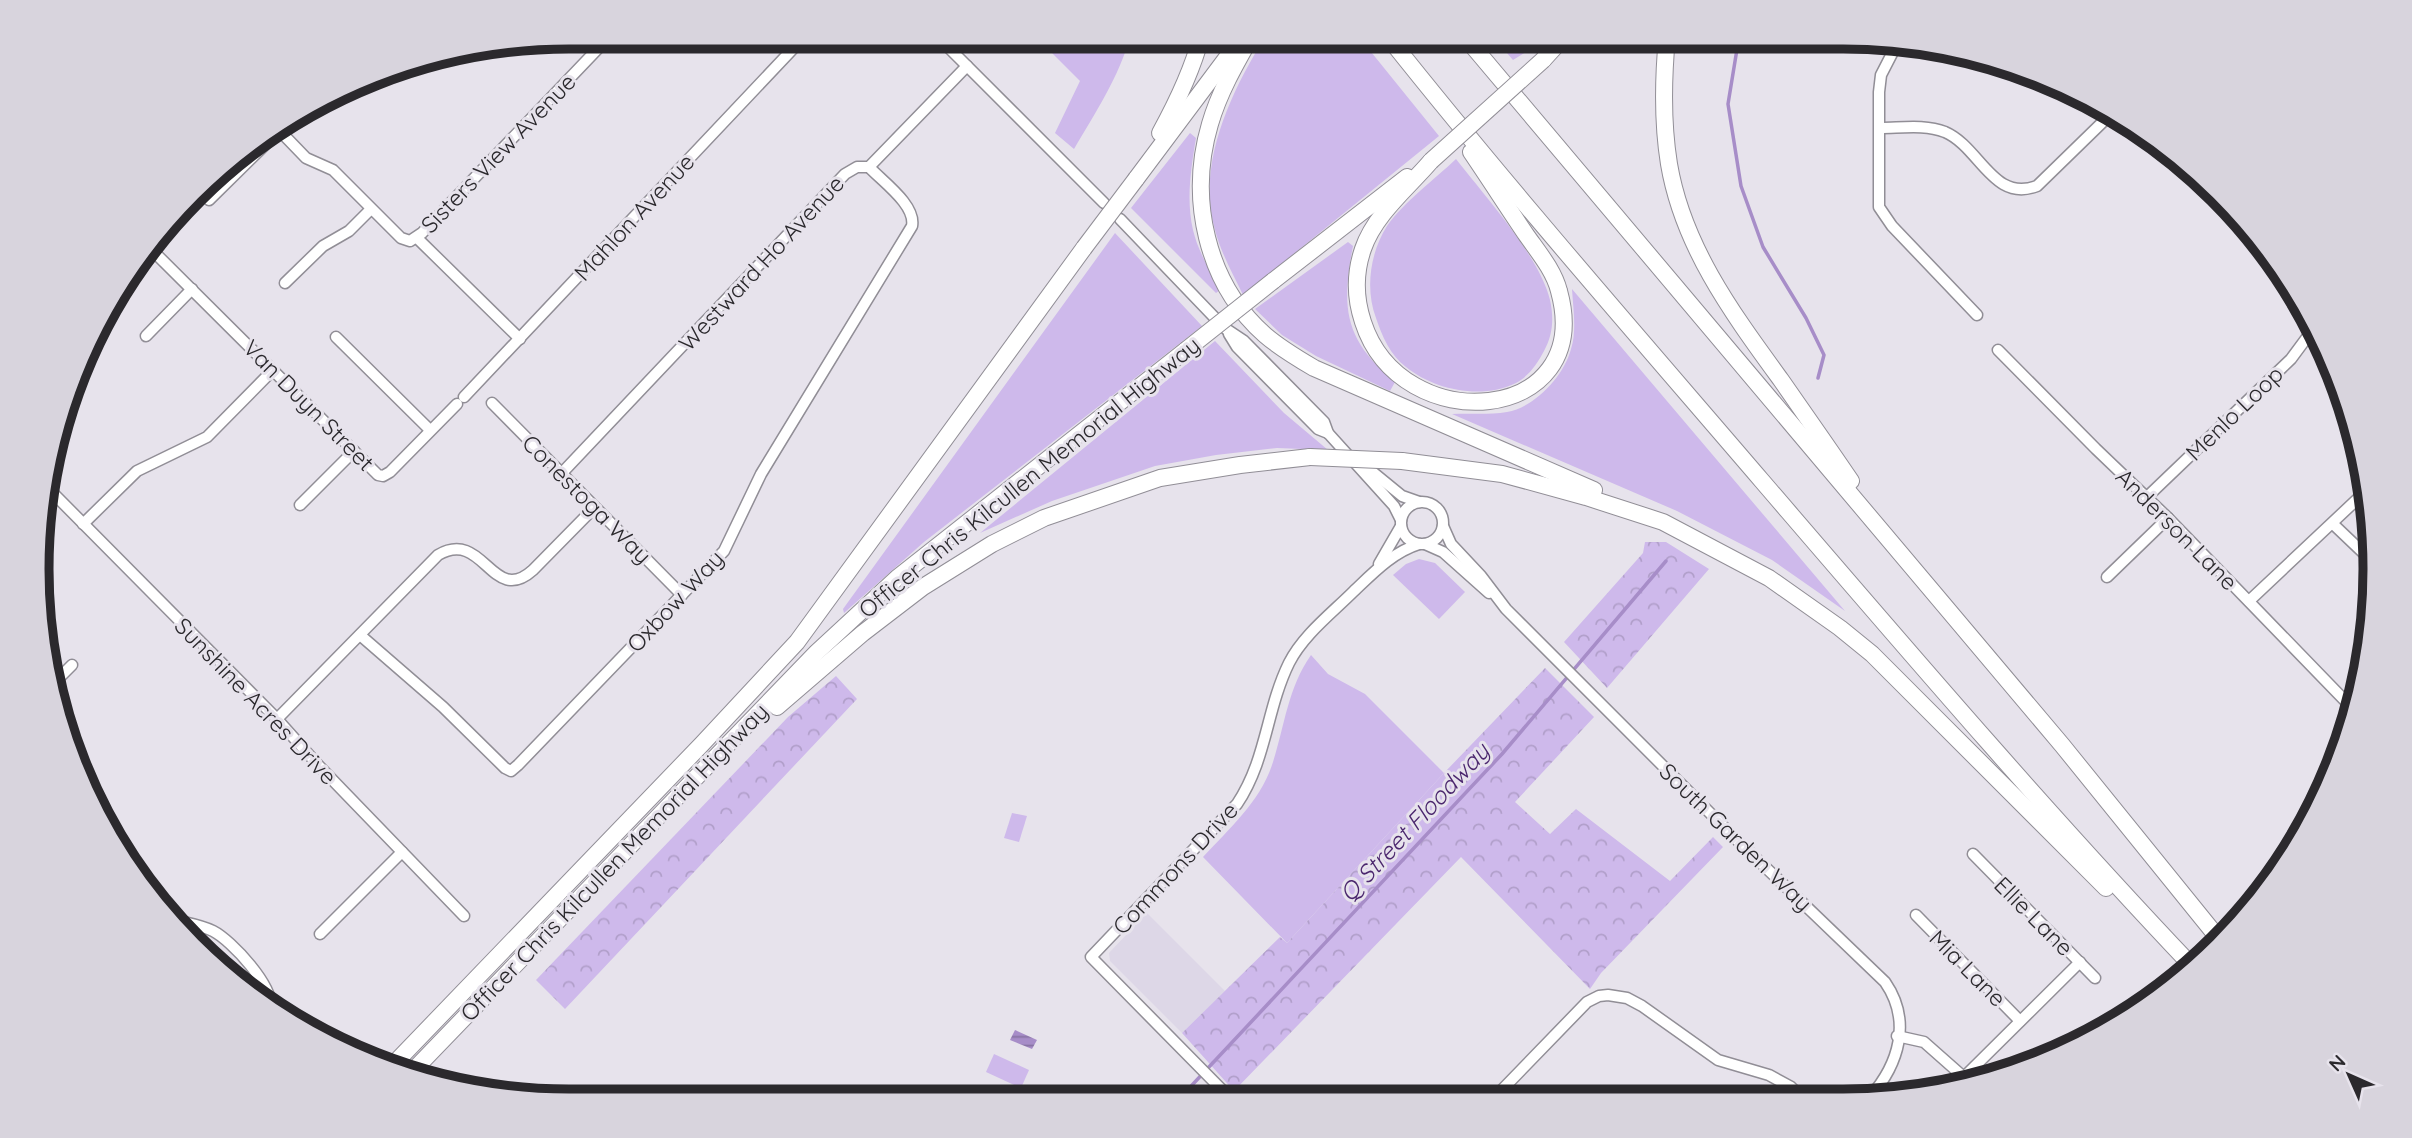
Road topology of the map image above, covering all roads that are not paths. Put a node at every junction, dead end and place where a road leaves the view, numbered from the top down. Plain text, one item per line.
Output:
1 (597, 49) edge
2 (793, 49) edge
3 (950, 49) edge
4 (1198, 49) edge
5 (1234, 49) edge
6 (1245, 49) edge
7 (1397, 49) edge
8 (1475, 49) edge
9 (1552, 49) edge
10 (1666, 49) edge
11 (1893, 51) edge
12 (967, 66) junction
13 (1424, 83) junction
14 (2105, 120) edge
15 (1880, 128) junction
16 (283, 135) edge
17 (253, 155) edge
18 (1431, 161) junction
19 (869, 167) junction
20 (1136, 179) junction
21 (209, 200) dead end
22 (1104, 202) dead end
23 (371, 209) junction
24 (1120, 219) dead end
25 (416, 238) junction
26 (155, 253) edge
27 (285, 283) dead end
28 (192, 289) junction
29 (1978, 315) dead end
30 (1215, 318) dead end
31 (146, 336) dead end
32 (2308, 336) edge
33 (336, 337) dead end
34 (520, 339) junction
35 (1997, 350) dead end
36 (273, 370) junction
37 (461, 401) joint
38 (492, 403) dead end
39 (430, 430) junction
40 (1328, 433) junction
41 (354, 451) junction
42 (1347, 452) junction
43 (561, 474) junction
44 (54, 494) edge
45 (2147, 497) junction
46 (2359, 498) edge
47 (1419, 502) junction
48 (300, 505) dead end
49 (594, 508) junction
50 (2168, 518) junction
51 (1663, 522) junction
52 (1401, 523) junction
53 (83, 524) junction
54 (2333, 524) junction
55 (1443, 526) junction
56 (1422, 544) junction
57 (1895, 546) junction
58 (2363, 552) edge
59 (1374, 572) junction
60 (2107, 578) dead end
61 (682, 595) junction
62 (1500, 601) junction
63 (2249, 601) junction
64 (360, 635) junction
65 (72, 665) dead end
66 (61, 676) edge
67 (2346, 701) edge
68 (277, 719) junction
69 (709, 764) junction
70 (402, 852) junction
71 (1973, 854) dead end
72 (1916, 915) dead end
73 (464, 916) dead end
74 (2146, 917) junction
75 (188, 923) edge
76 (2214, 933) edge
77 (320, 934) dead end
78 (2186, 960) edge
79 (2080, 962) junction
80 (2095, 978) dead end
81 (269, 993) edge
82 (2020, 1021) junction
83 (1898, 1036) junction
84 (398, 1060) edge
85 (418, 1066) edge
86 (1972, 1072) edge
87 (1961, 1075) edge
88 (1878, 1088) edge
89 (1221, 1089) edge
90 (1503, 1089) edge
91 (1793, 1089) edge

1 - 25 street, Sisters View Avenue
2 - 34 street, Mahlon Avenue
3 - 12 street
4 - 20 highway
5 - 20 highway, Officer Chris Kilcullen Memorial Highway
6 - 51 highway
7 - 13 highway
8 - 57 highway
9 - 18 highway, Officer Chris Kilcullen Memorial Highway, bridge
10 - 57 highway
11 - 15 street
12 - 19 street, Westward Ho Avenue
12 - 22 street
13 - 18 highway
13 - 74 highway
14 - 15 street
15 - 29 street
16 - 23 street
17 - 21 street
18 - 69 highway, Officer Chris Kilcullen Memorial Highway, bridge
19 - 43 street, Westward Ho Avenue
19 - 61 street, Oxbow Way
20 - 84 highway, Officer Chris Kilcullen Memorial Highway, bridge
23 - 25 street
23 - 27 street
24 - 30 street
25 - 34 street
26 - 28 street, Van Duyn Street
28 - 31 street
28 - 36 street, Van Duyn Street
32 - 45 street, Menlo Loop
33 - 39 street
34 - 37 street, Mahlon Avenue
35 - 45 street, Anderson Lane
36 - 41 street, Van Duyn Street
36 - 53 street
37 - 39 street, Van Duyn Street
38 - 43 street, Conestoga Way
39 - 41 street, Van Duyn Street
40 - 40 street, South Garden Way
40 - 42 street, South Garden Way
41 - 48 street
42 - 47 street
42 - 52 street, South Garden Way
43 - 49 street, Conestoga Way
44 - 53 street, Sunshine Acres Drive
45 - 50 street, Anderson Lane
46 - 54 street
47 - 52 street
47 - 55 street, South Garden Way
49 - 61 street, Conestoga Way
49 - 64 street
50 - 60 street
50 - 63 street, Anderson Lane
51 - 69 highway, bridge
51 - 74 highway
52 - 56 street, South Garden Way
52 - 59 street, Commons Drive
53 - 68 street, Sunshine Acres Drive
54 - 58 street
54 - 63 street
55 - 56 street
55 - 62 street, South Garden Way
56 - 59 street, Commons Drive
56 - 62 street, South Garden Way
57 - 76 highway
59 - 89 street, Commons Drive
61 - 64 street, Oxbow Way
62 - 83 street, South Garden Way
63 - 67 street, Anderson Lane
64 - 68 street
65 - 66 street
68 - 70 street, Sunshine Acres Drive
69 - 85 highway, Officer Chris Kilcullen Memorial Highway
70 - 73 street, Sunshine Acres Drive
70 - 77 street
71 - 79 street, Ellie Lane
72 - 82 street, Mia Lane
74 - 78 highway
75 - 81 street
79 - 80 street, Ellie Lane
79 - 82 street
82 - 86 street
83 - 87 street
83 - 88 street, South Garden Way
90 - 91 street

